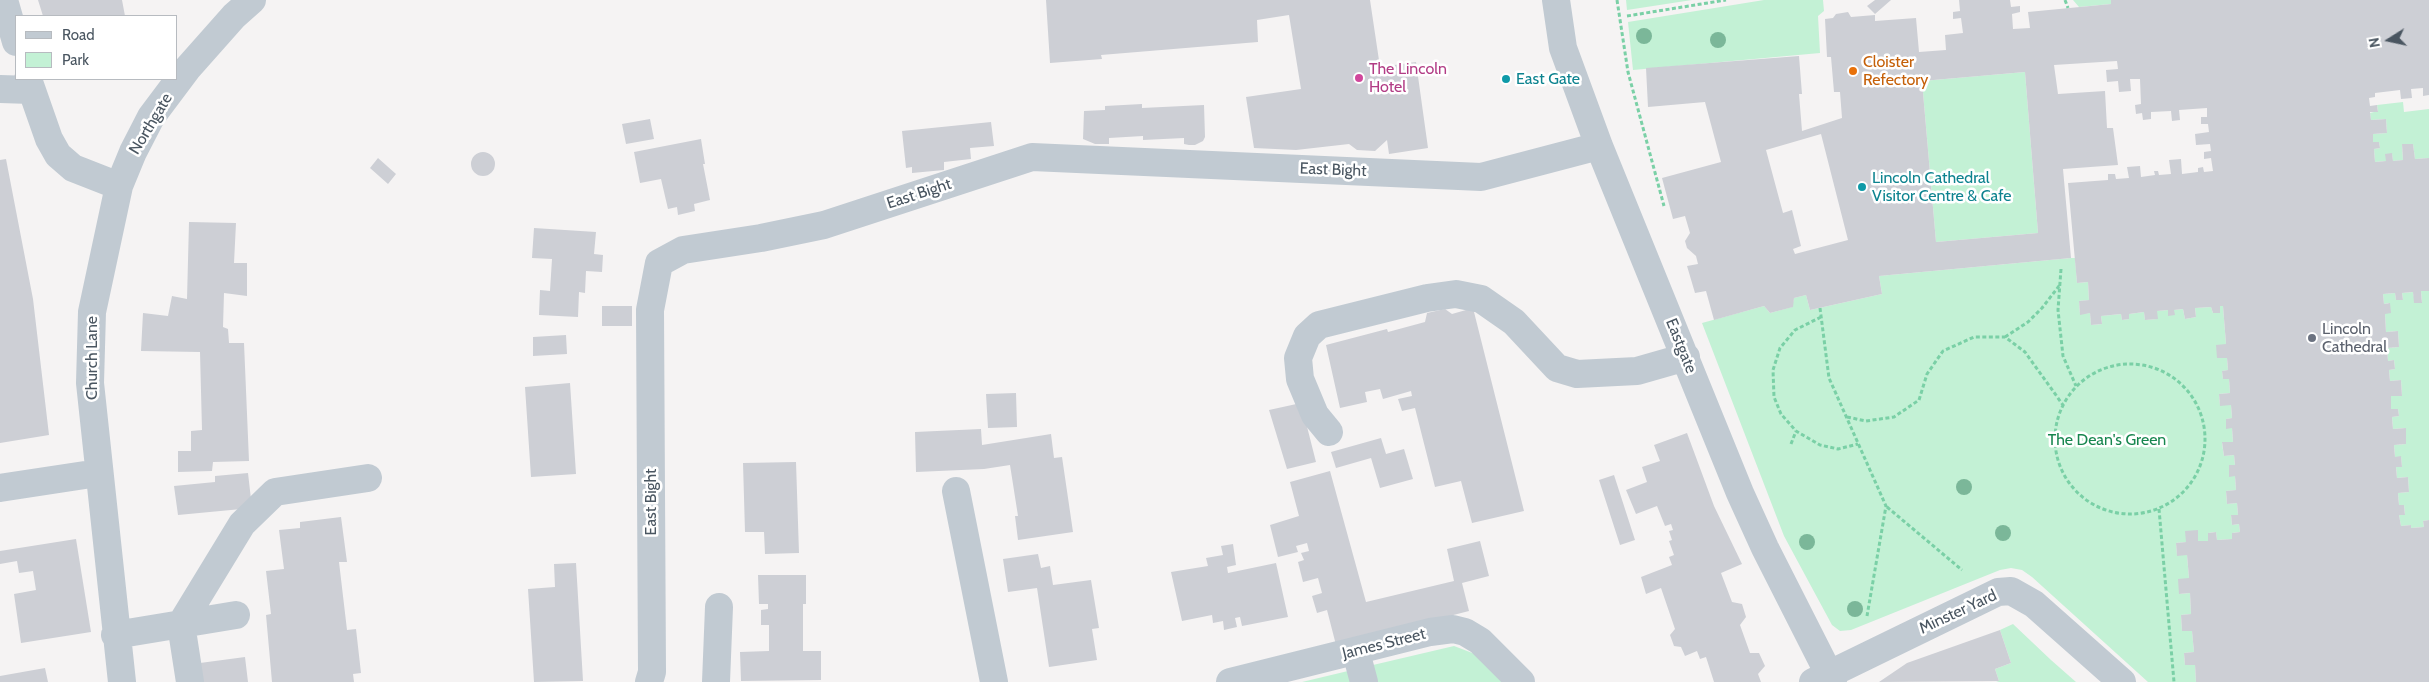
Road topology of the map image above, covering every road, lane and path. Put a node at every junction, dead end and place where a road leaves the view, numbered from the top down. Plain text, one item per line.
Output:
1 (4, 0) edge
2 (252, 0) edge
3 (1556, 0) edge
4 (1726, 0) edge
5 (2065, 0) edge
6 (2068, 8) dead end
7 (1627, 16) dead end
8 (15, 38) edge
9 (30, 84) edge
10 (0, 88) edge
11 (1600, 146) junction
12 (119, 186) junction
13 (2061, 269) dead end
14 (2059, 286) junction
15 (1820, 308) dead end
16 (1821, 317) junction
17 (2005, 337) junction
18 (1686, 357) junction
19 (2076, 386) junction
20 (2063, 405) junction
21 (1847, 417) junction
22 (1796, 431) junction
23 (1328, 432) dead end
24 (1791, 444) dead end
25 (1858, 444) junction
26 (98, 473) junction
27 (368, 478) dead end
28 (0, 488) edge
29 (956, 490) dead end
30 (1886, 506) junction
31 (2159, 509) junction
32 (1967, 574) dead end
33 (719, 607) dead end
34 (236, 616) dead end
35 (181, 624) junction
36 (1866, 624) dead end
37 (115, 635) junction
38 (1356, 652) junction
39 (1826, 680) edge
40 (122, 682) edge
41 (190, 682) edge
42 (649, 682) edge
43 (716, 682) edge
44 (994, 682) edge
45 (1230, 682) edge
46 (1364, 682) edge
47 (1521, 682) edge
48 (2122, 682) edge
49 (2174, 682) edge

1 - 8 street
2 - 12 street, Northgate
3 - 11 street, Eastgate
4 - 7 path
5 - 6 path
9 - 10 street
9 - 12 street
11 - 18 street, Eastgate
11 - 42 street, East Bight
12 - 26 street, Church Lane
13 - 14 path
14 - 17 path
14 - 19 path
15 - 16 path
16 - 21 path
16 - 22 path
17 - 20 path
17 - 21 path
18 - 23 street
18 - 39 street, Eastgate
19 - 20 path
19 - 31 path
20 - 31 path
21 - 25 path
22 - 24 path
22 - 25 path
25 - 30 path
26 - 28 street
26 - 37 street, Church Lane
27 - 35 street
29 - 44 street
30 - 32 path
30 - 36 path
31 - 49 path
33 - 43 street
34 - 35 street
35 - 37 street
35 - 41 street
37 - 40 street, Church Lane
38 - 45 street, James Street
38 - 46 street
38 - 47 street, James Street
39 - 48 street, Minster Yard

